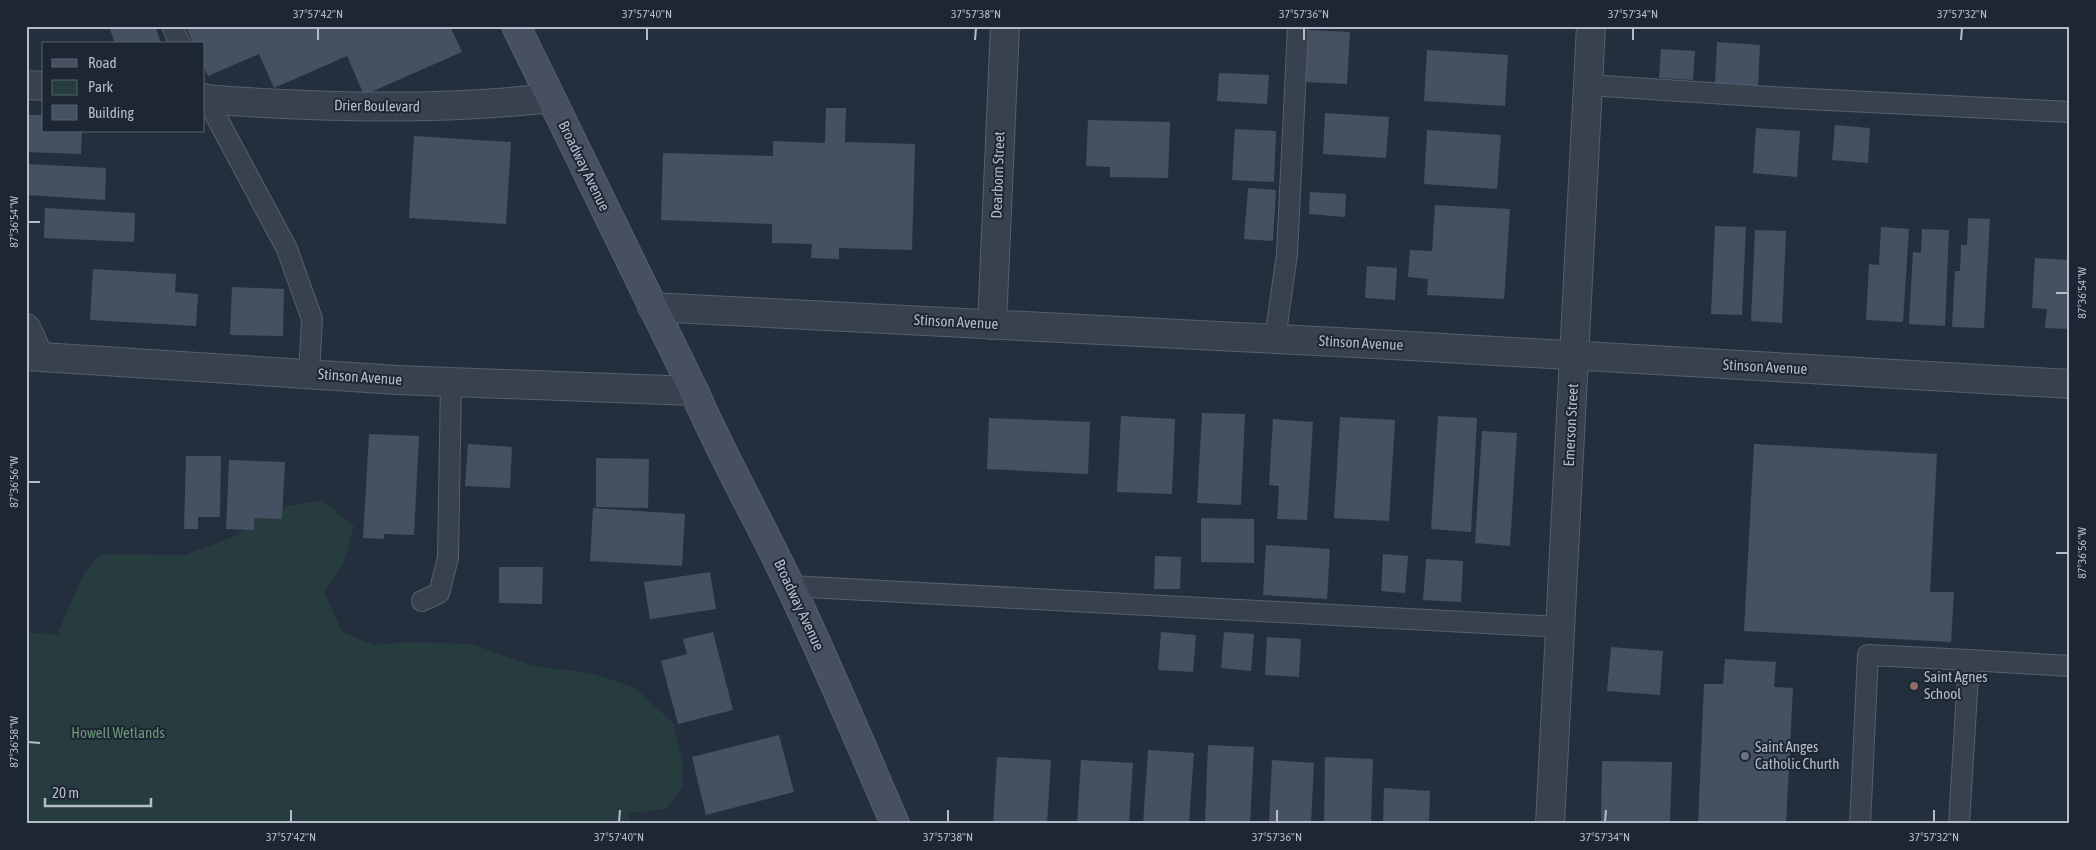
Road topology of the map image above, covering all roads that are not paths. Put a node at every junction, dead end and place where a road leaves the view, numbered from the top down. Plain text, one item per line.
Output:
1 (172, 26) edge
2 (516, 26) edge
3 (1005, 26) edge
4 (1298, 26) edge
5 (1591, 26) edge
6 (179, 42) edge
7 (26, 85) edge
8 (1588, 85) junction
9 (42, 86) edge
10 (205, 98) edge
11 (551, 98) junction
12 (2070, 112) edge
13 (652, 307) junction
14 (992, 325) junction
15 (26, 328) edge
16 (1275, 339) junction
17 (32, 356) edge
18 (1574, 357) junction
19 (309, 374) junction
20 (451, 382) junction
21 (2070, 384) edge
22 (694, 391) junction
23 (790, 586) junction
24 (422, 601) dead end
25 (1560, 627) junction
26 (1969, 660) junction
27 (2070, 666) edge
28 (895, 824) edge
29 (1550, 824) edge
30 (1860, 824) edge
31 (1959, 824) edge

1 - 6 lane
2 - 11 main road, Broadway Avenue
3 - 14 street, Dearborn Street
4 - 16 lane
5 - 8 street, Emerson Street
7 - 9 street
8 - 12 lane
8 - 18 street, Emerson Street
10 - 11 street, Drier Boulevard
10 - 19 lane
11 - 13 main road, Broadway Avenue
13 - 14 street, Stinson Avenue
13 - 22 main road, Broadway Avenue
14 - 16 street, Stinson Avenue
15 - 17 street
16 - 18 street, Stinson Avenue
17 - 19 street, Stinson Avenue
18 - 21 street, Stinson Avenue
18 - 25 street, Emerson Street
19 - 20 street, Stinson Avenue
20 - 22 street, Stinson Avenue
20 - 24 lane
22 - 23 main road, Broadway Avenue
23 - 25 lane
23 - 28 main road, Broadway Avenue
25 - 29 street, Emerson Street
26 - 27 lane
26 - 30 lane
26 - 31 lane

